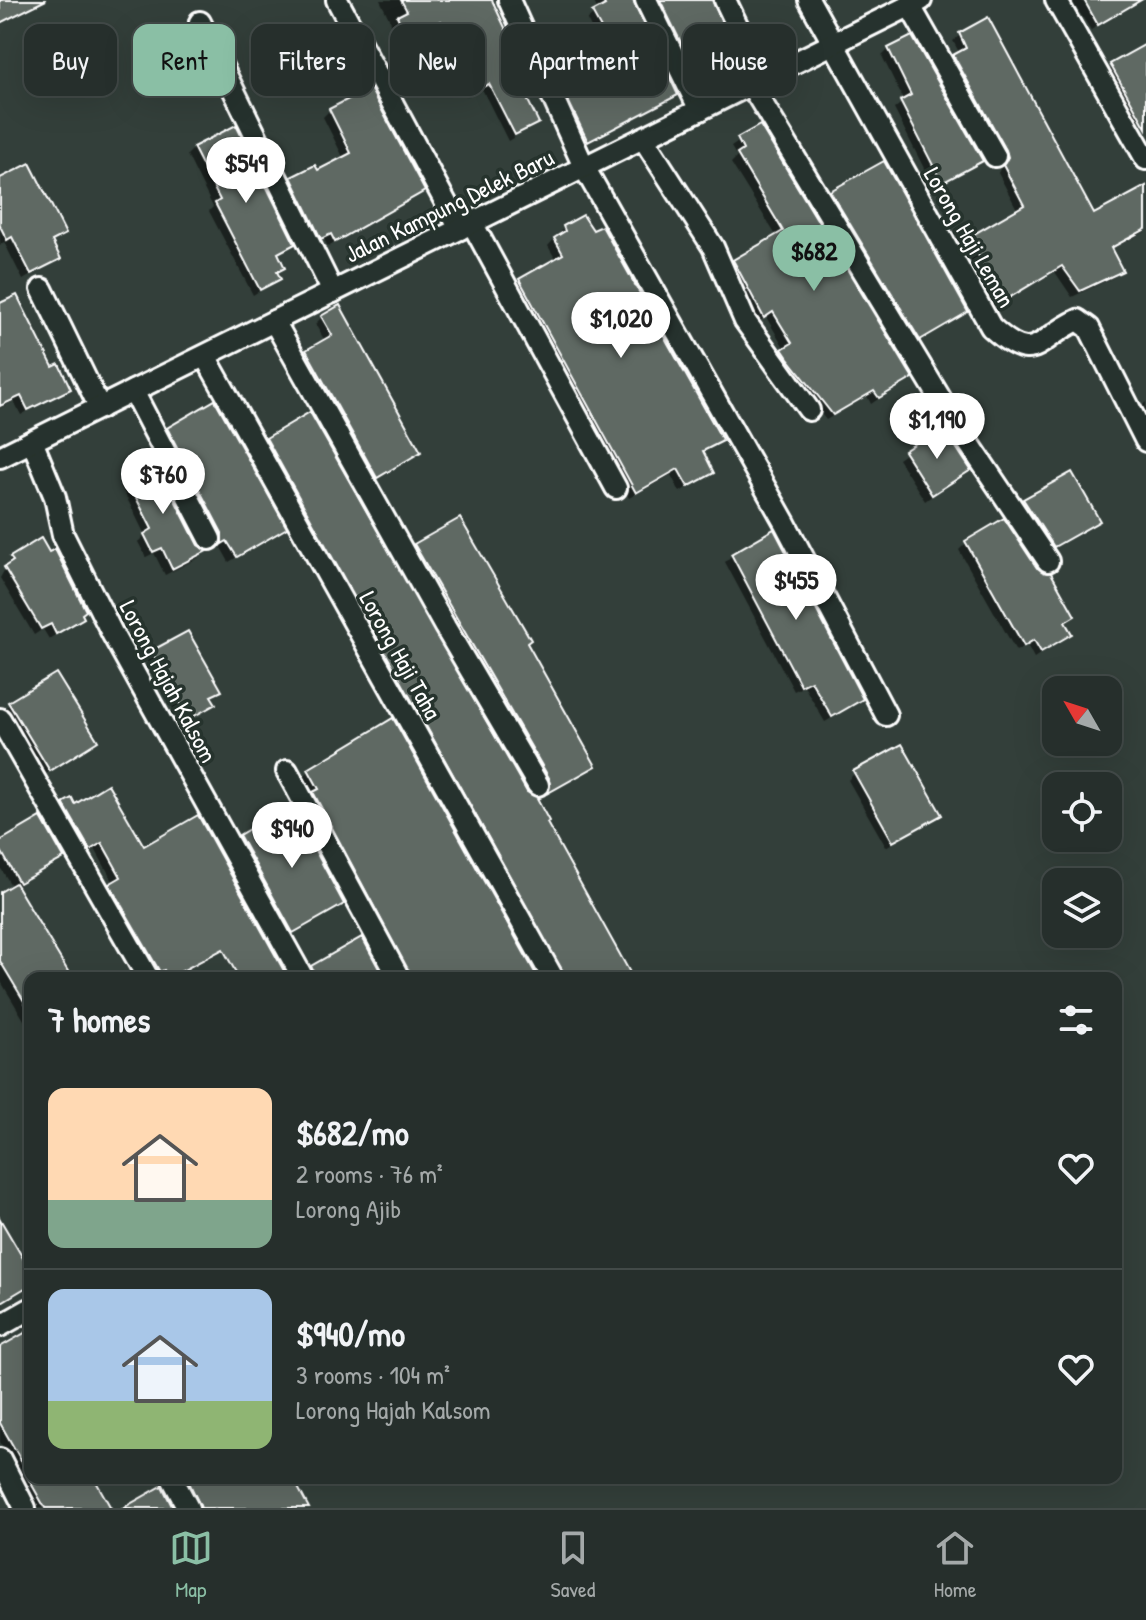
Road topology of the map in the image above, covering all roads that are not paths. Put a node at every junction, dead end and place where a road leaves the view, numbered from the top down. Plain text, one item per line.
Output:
1 (337, 0) edge
2 (509, 0) edge
3 (646, 0) edge
4 (725, 0) edge
5 (809, 0) edge
6 (1056, 0) edge
7 (916, 3) edge
8 (200, 22) dead end
9 (734, 24) edge
10 (831, 45) junction
11 (796, 62) edge
12 (728, 96) edge
13 (765, 96) edge
14 (700, 110) junction
15 (643, 138) junction
16 (995, 156) dead end
17 (1146, 159) edge
18 (584, 167) junction
19 (466, 226) junction
20 (42, 289) dead end
21 (333, 292) junction
22 (274, 321) junction
23 (205, 356) junction
24 (133, 391) junction
25 (100, 408) junction
26 (809, 410) dead end
27 (32, 441) junction
28 (1146, 441) edge
29 (0, 457) edge
30 (616, 488) dead end
31 (210, 539) dead end
32 (1048, 561) dead end
33 (886, 715) dead end
34 (0, 719) edge
35 (287, 771) dead end
36 (538, 785) dead end
37 (145, 972) edge
38 (300, 972) edge
39 (396, 972) edge
40 (550, 972) edge
41 (24, 1312) edge
42 (0, 1326) edge
43 (0, 1459) edge
44 (175, 1484) edge
45 (25, 1508) edge
46 (188, 1508) edge

1 - 19 street
2 - 18 street
3 - 14 street
4 - 9 street
5 - 10 street
6 - 17 street
7 - 10 street, Jalan Kampung Delek Baru
7 - 16 street
8 - 21 street
10 - 11 street, Jalan Kampung Delek Baru
10 - 28 street, Lorong Haji Leman
12 - 14 street, Jalan Kampung Delek Baru
13 - 32 street
14 - 15 street, Jalan Kampung Delek Baru
15 - 18 street, Jalan Kampung Delek Baru
15 - 26 street
18 - 19 street, Jalan Kampung Delek Baru
18 - 33 street
19 - 21 street, Jalan Kampung Delek Baru
19 - 30 street
20 - 25 street
21 - 22 street, Jalan Kampung Delek Baru
22 - 23 street, Jalan Kampung Delek Baru
22 - 36 street
23 - 24 street, Jalan Kampung Delek Baru
23 - 40 street, Lorong Haji Taha
24 - 25 street, Jalan Kampung Delek Baru
24 - 31 street
25 - 27 street, Jalan Kampung Delek Baru
27 - 29 street, Jalan Kampung Delek Baru
27 - 38 street, Lorong Hajah Kalsom
34 - 37 street
35 - 39 street
41 - 42 street
43 - 45 street
44 - 46 street

